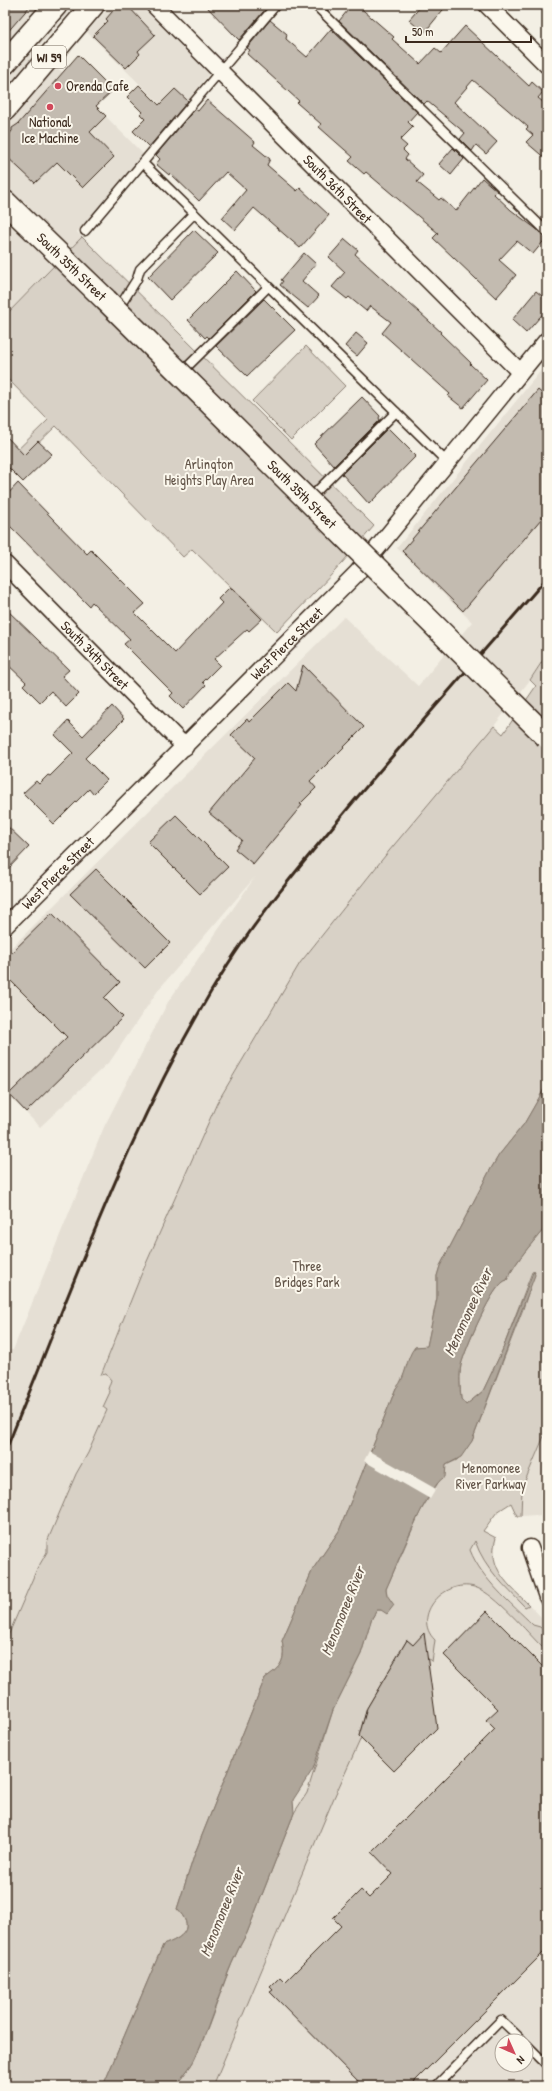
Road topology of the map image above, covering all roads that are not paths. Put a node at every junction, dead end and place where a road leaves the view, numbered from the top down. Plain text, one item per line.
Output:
1 (56, 5) edge
2 (93, 5) edge
3 (154, 5) edge
4 (276, 5) edge
5 (315, 5) edge
6 (486, 5) edge
7 (5, 63) edge
8 (547, 65) edge
9 (219, 72) junction
10 (5, 109) edge
11 (143, 163) junction
12 (5, 202) edge
13 (194, 214) junction
14 (85, 231) dead end
15 (547, 232) edge
16 (268, 287) junction
17 (547, 340) edge
18 (184, 370) junction
19 (520, 372) junction
20 (396, 412) junction
21 (447, 462) junction
22 (311, 497) junction
23 (371, 556) junction
24 (5, 564) edge
25 (442, 626) dead end
26 (547, 737) edge
27 (185, 747) junction
28 (5, 926) edge
29 (530, 1548) dead end
30 (547, 1597) edge
31 (515, 2033) edge
32 (534, 2052) edge
33 (547, 2065) edge
34 (436, 2086) edge

1 - 7 main road, WI 59
2 - 10 main road, WI 59
3 - 9 street, South 36th Street
4 - 9 lane
5 - 15 lane
6 - 8 street
9 - 11 lane
9 - 19 street, South 36th Street
11 - 13 lane
11 - 14 lane
12 - 26 main road, South 35th Street, bridge
13 - 16 lane
13 - 18 lane
16 - 18 lane
16 - 20 lane
17 - 19 street, West Pierce Street
18 - 22 lane
19 - 21 street, West Pierce Street
20 - 21 lane
20 - 22 lane
21 - 23 street, West Pierce Street
22 - 23 lane
23 - 25 lane
23 - 27 street, West Pierce Street
24 - 27 street, South 34th Street
27 - 28 street, West Pierce Street
29 - 30 street
31 - 34 lane
32 - 33 lane

